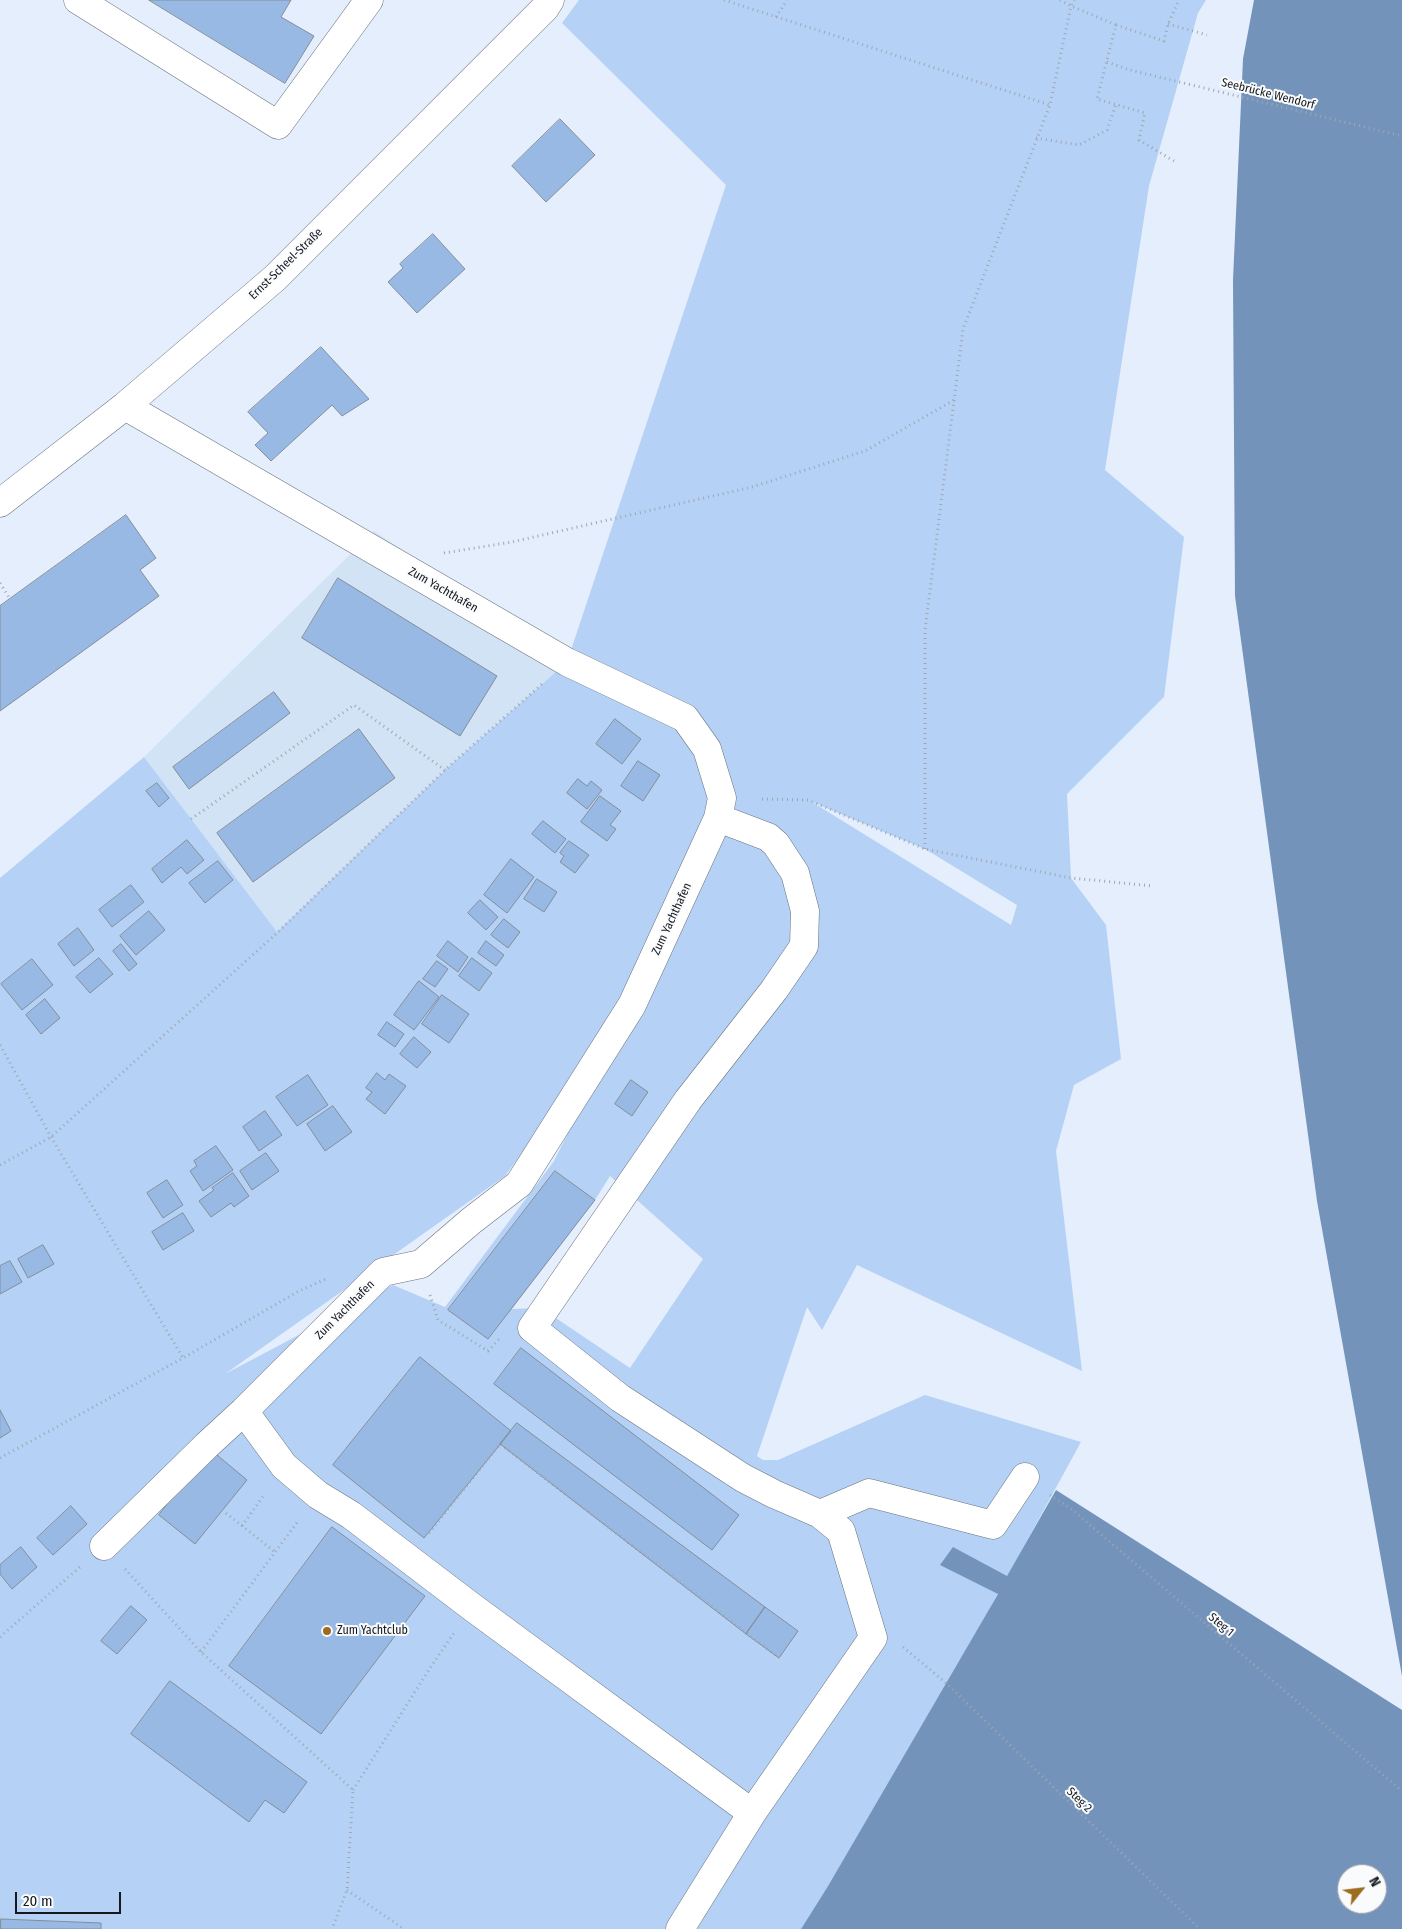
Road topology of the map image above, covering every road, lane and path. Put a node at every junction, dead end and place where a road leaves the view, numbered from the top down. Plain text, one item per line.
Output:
1 (78, 0) edge
2 (369, 0) edge
3 (550, 0) edge
4 (724, 0) edge
5 (787, 0) edge
6 (1060, 0) edge
7 (1074, 0) edge
8 (1179, 0) edge
9 (1071, 6) junction
10 (776, 17) junction
11 (1168, 24) junction
12 (1116, 25) junction
13 (1207, 35) dead end
14 (1107, 62) junction
15 (1116, 104) junction
16 (1050, 105) junction
17 (1402, 136) edge
18 (1036, 138) junction
19 (1174, 161) dead end
20 (954, 400) junction
21 (125, 406) junction
22 (0, 503) edge
23 (393, 562) junction
24 (0, 583) edge
25 (10, 599) dead end
26 (567, 662) junction
27 (445, 770) junction
28 (720, 808) junction
29 (191, 819) dead end
30 (925, 849) junction
31 (1153, 886) dead end
32 (0, 1045) edge
33 (51, 1137) junction
34 (0, 1165) edge
35 (421, 1264) junction
36 (333, 1276) dead end
37 (532, 1328) junction
38 (183, 1358) junction
39 (244, 1411) junction
40 (0, 1458) edge
41 (1025, 1477) joint
42 (264, 1494) dead end
43 (318, 1495) junction
44 (222, 1510) dead end
45 (820, 1514) junction
46 (242, 1526) junction
47 (104, 1546) junction
48 (398, 1550) junction
49 (275, 1552) junction
50 (472, 1607) junction
51 (871, 1632) junction
52 (0, 1637) edge
53 (201, 1652) junction
54 (778, 1658) dead end
55 (353, 1790) junction
56 (1402, 1790) edge
57 (752, 1813) junction
58 (347, 1890) junction
59 (332, 1929) edge
60 (404, 1929) edge
61 (680, 1929) edge
62 (1200, 1929) edge

1 - 2 street
3 - 21 street, Ernst-Scheel-Straße
4 - 10 path
5 - 10 path
6 - 9 path
7 - 9 path
8 - 11 path
9 - 12 path
9 - 16 path
10 - 16 path
11 - 12 path
11 - 13 path
12 - 14 path
14 - 15 path
14 - 17 path, Seebrücke Wendorf
15 - 18 path
15 - 19 path
16 - 18 path
18 - 20 path
20 - 23 path
20 - 30 path
21 - 22 street, Ernst-Scheel-Straße
21 - 23 street, Zum Yachthafen
23 - 26 street, Zum Yachthafen
24 - 25 path
26 - 27 path
26 - 28 street, Zum Yachthafen
27 - 29 path
27 - 33 path
28 - 30 path
28 - 35 street, Zum Yachthafen
28 - 37 street
30 - 31 path
32 - 33 path
33 - 34 path
33 - 38 path
35 - 37 path
35 - 39 street, Zum Yachthafen
36 - 38 path
37 - 45 street
38 - 40 path
39 - 43 street
39 - 47 street, Zum Yachthafen
41 - 45 street
41 - 56 path, Steg 1
42 - 46 path
43 - 48 street
43 - 49 path
44 - 46 path
45 - 51 street
46 - 49 path
47 - 52 path
47 - 53 path
48 - 50 street
48 - 54 path
49 - 53 path
50 - 55 path
50 - 57 street
51 - 57 street
51 - 62 path, Steg 2
53 - 55 path
55 - 58 path
57 - 61 street
58 - 59 path
58 - 60 path

